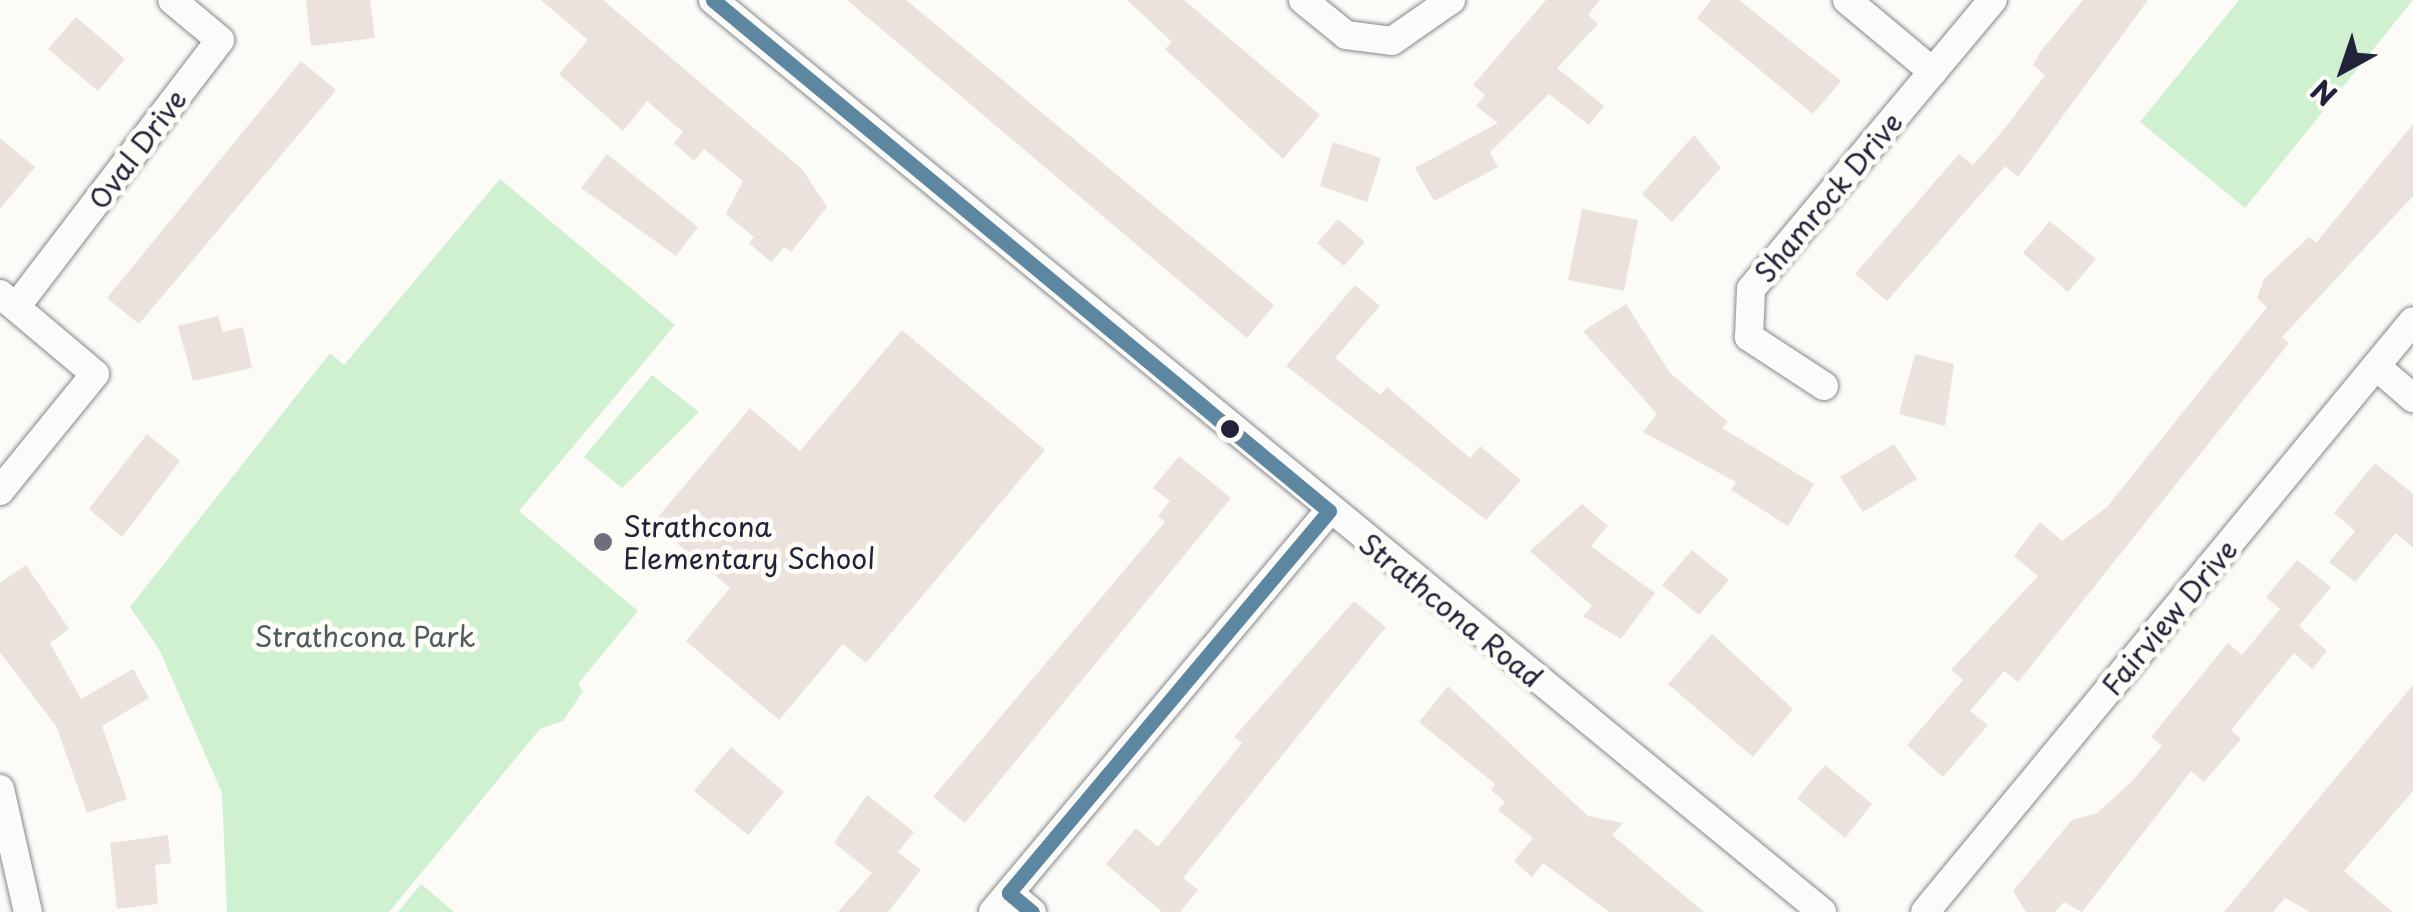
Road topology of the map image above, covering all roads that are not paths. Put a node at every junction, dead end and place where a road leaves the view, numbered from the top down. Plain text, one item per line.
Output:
1 (172, 0) edge
2 (713, 0) edge
3 (1303, 0) edge
4 (1451, 0) edge
5 (1847, 0) edge
6 (1994, 0) edge
7 (746, 10) edge
8 (1934, 72) junction
9 (8, 301) edge
10 (2413, 321) edge
11 (2376, 366) junction
12 (1824, 386) dead end
13 (2413, 398) edge
14 (0, 491) edge
15 (1330, 511) junction
16 (0, 789) edge
17 (1001, 903) edge
18 (28, 912) edge
19 (1032, 912) edge
20 (1822, 912) edge
21 (1925, 912) edge

1 - 9 street, Oval Drive
2 - 7 street, Strathcona Road
3 - 4 street
5 - 8 street
6 - 8 street, Shamrock Drive
7 - 15 street, Strathcona Road
8 - 12 street, Shamrock Drive
9 - 14 street
10 - 11 street, Fairview Drive
11 - 13 street
11 - 21 street, Fairview Drive
15 - 17 street
15 - 20 street, Strathcona Road
16 - 18 street
17 - 19 street

